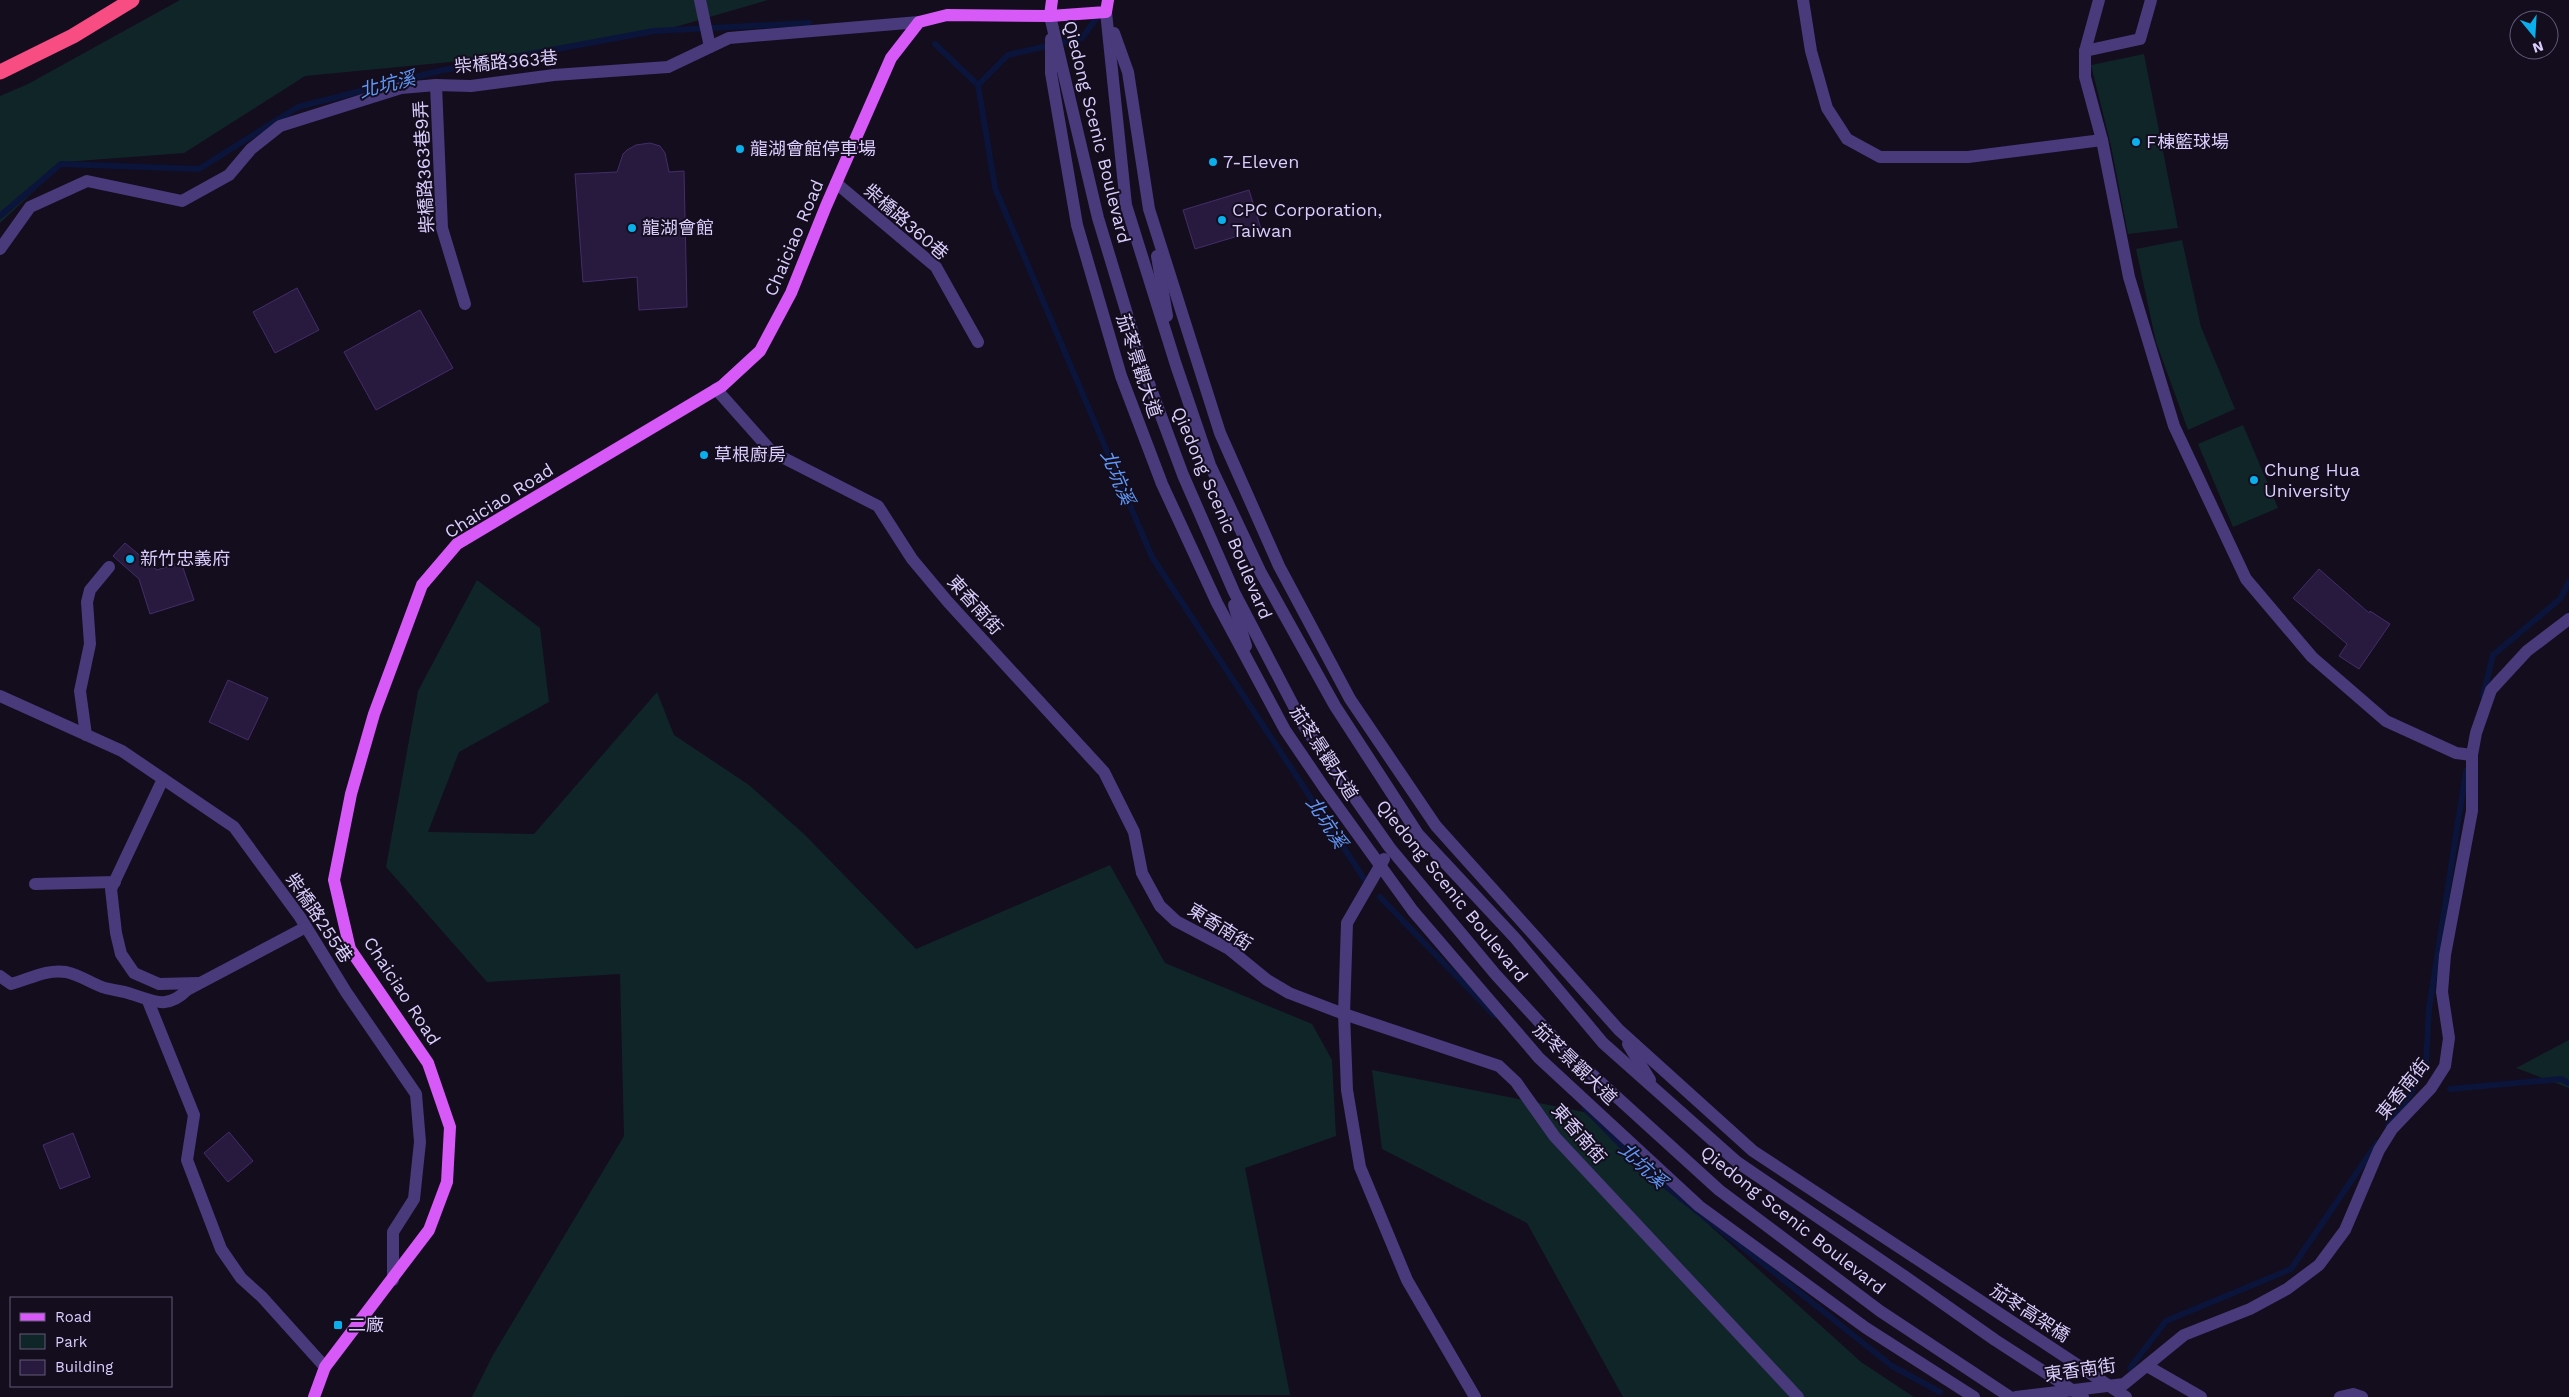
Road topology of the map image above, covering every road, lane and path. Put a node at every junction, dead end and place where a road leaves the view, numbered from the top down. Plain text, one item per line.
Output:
1 (132, 0) edge
2 (700, 0) edge
3 (1052, 0) edge
4 (1803, 0) edge
5 (2099, 0) edge
6 (2151, 0) edge
7 (1107, 6) edge
8 (1050, 16) junction
9 (919, 22) junction
10 (710, 47) junction
11 (2085, 51) junction
12 (0, 72) edge
13 (436, 85) junction
14 (2102, 140) junction
15 (836, 184) junction
16 (1149, 209) junction
17 (0, 249) edge
18 (465, 304) dead end
19 (978, 342) dead end
20 (1176, 365) junction
21 (716, 389) junction
22 (109, 567) dead end
23 (1223, 567) junction
24 (2569, 619) edge
25 (1254, 672) junction
26 (0, 696) edge
27 (86, 735) junction
28 (2472, 755) junction
29 (163, 779) junction
30 (1436, 826) junction
31 (1418, 834) junction
32 (1390, 848) junction
33 (1380, 865) junction
34 (115, 882) junction
35 (35, 884) dead end
36 (306, 927) junction
37 (0, 976) edge
38 (205, 983) junction
39 (148, 1001) junction
40 (1344, 1014) junction
41 (1619, 1030) junction
42 (1658, 1092) junction
43 (393, 1280) junction
44 (2146, 1366) junction
45 (325, 1367) junction
46 (314, 1397) edge
47 (1475, 1397) edge
48 (1798, 1397) edge
49 (1974, 1397) edge
50 (2010, 1397) edge
51 (2016, 1397) edge
52 (2084, 1397) edge
53 (2126, 1397) edge
54 (2202, 1397) edge
55 (2340, 1397) edge
56 (2362, 1397) edge

1 - 12 highway
2 - 10 street
3 - 8 main road, Qiedong Scenic Boulevard
4 - 14 street
5 - 11 street
6 - 11 street
7 - 8 main road
7 - 16 street
7 - 20 street, Qiedong Scenic Boulevard
8 - 9 main road
8 - 23 street, Qiedong Scenic Boulevard
8 - 25 street, 茄苳景觀大道
9 - 10 street, 柴橋路363巷
9 - 15 main road, Chaiciao Road
10 - 13 street, 柴橋路363巷
11 - 14 street
13 - 17 street, 柴橋路363巷
13 - 18 street, 柴橋路363巷9弄
14 - 28 street
15 - 19 street, 柴橋路360巷
15 - 21 main road, Chaiciao Road
16 - 20 street
16 - 30 street
20 - 31 street, Qiedong Scenic Boulevard
21 - 40 street, 東香南街
21 - 43 main road, Chaiciao Road
22 - 27 street
23 - 25 street
23 - 32 street, Qiedong Scenic Boulevard
24 - 28 street, 東香南街
25 - 33 street, 茄苳景觀大道
26 - 27 street, 柴橋路255巷
27 - 29 street, 柴橋路255巷
28 - 44 street, 東香南街
29 - 34 street
29 - 36 street, 柴橋路255巷
30 - 31 street
30 - 41 street
31 - 42 street, Qiedong Scenic Boulevard
32 - 33 street
32 - 50 street, Qiedong Scenic Boulevard
33 - 40 street
33 - 49 street, 茄苳景觀大道
34 - 35 street
34 - 38 street
36 - 38 street
36 - 43 street, 柴橋路255巷
37 - 39 street
38 - 39 street
39 - 45 street
40 - 47 street
40 - 48 street, 東香南街
41 - 42 street
41 - 53 street, 茄苳高架橋, bridge
42 - 52 street, Qiedong Scenic Boulevard, bridge
43 - 45 main road, Chaiciao Road
44 - 51 street, 東香南街
44 - 54 street
45 - 46 main road, Chaiciao Road
55 - 56 street

